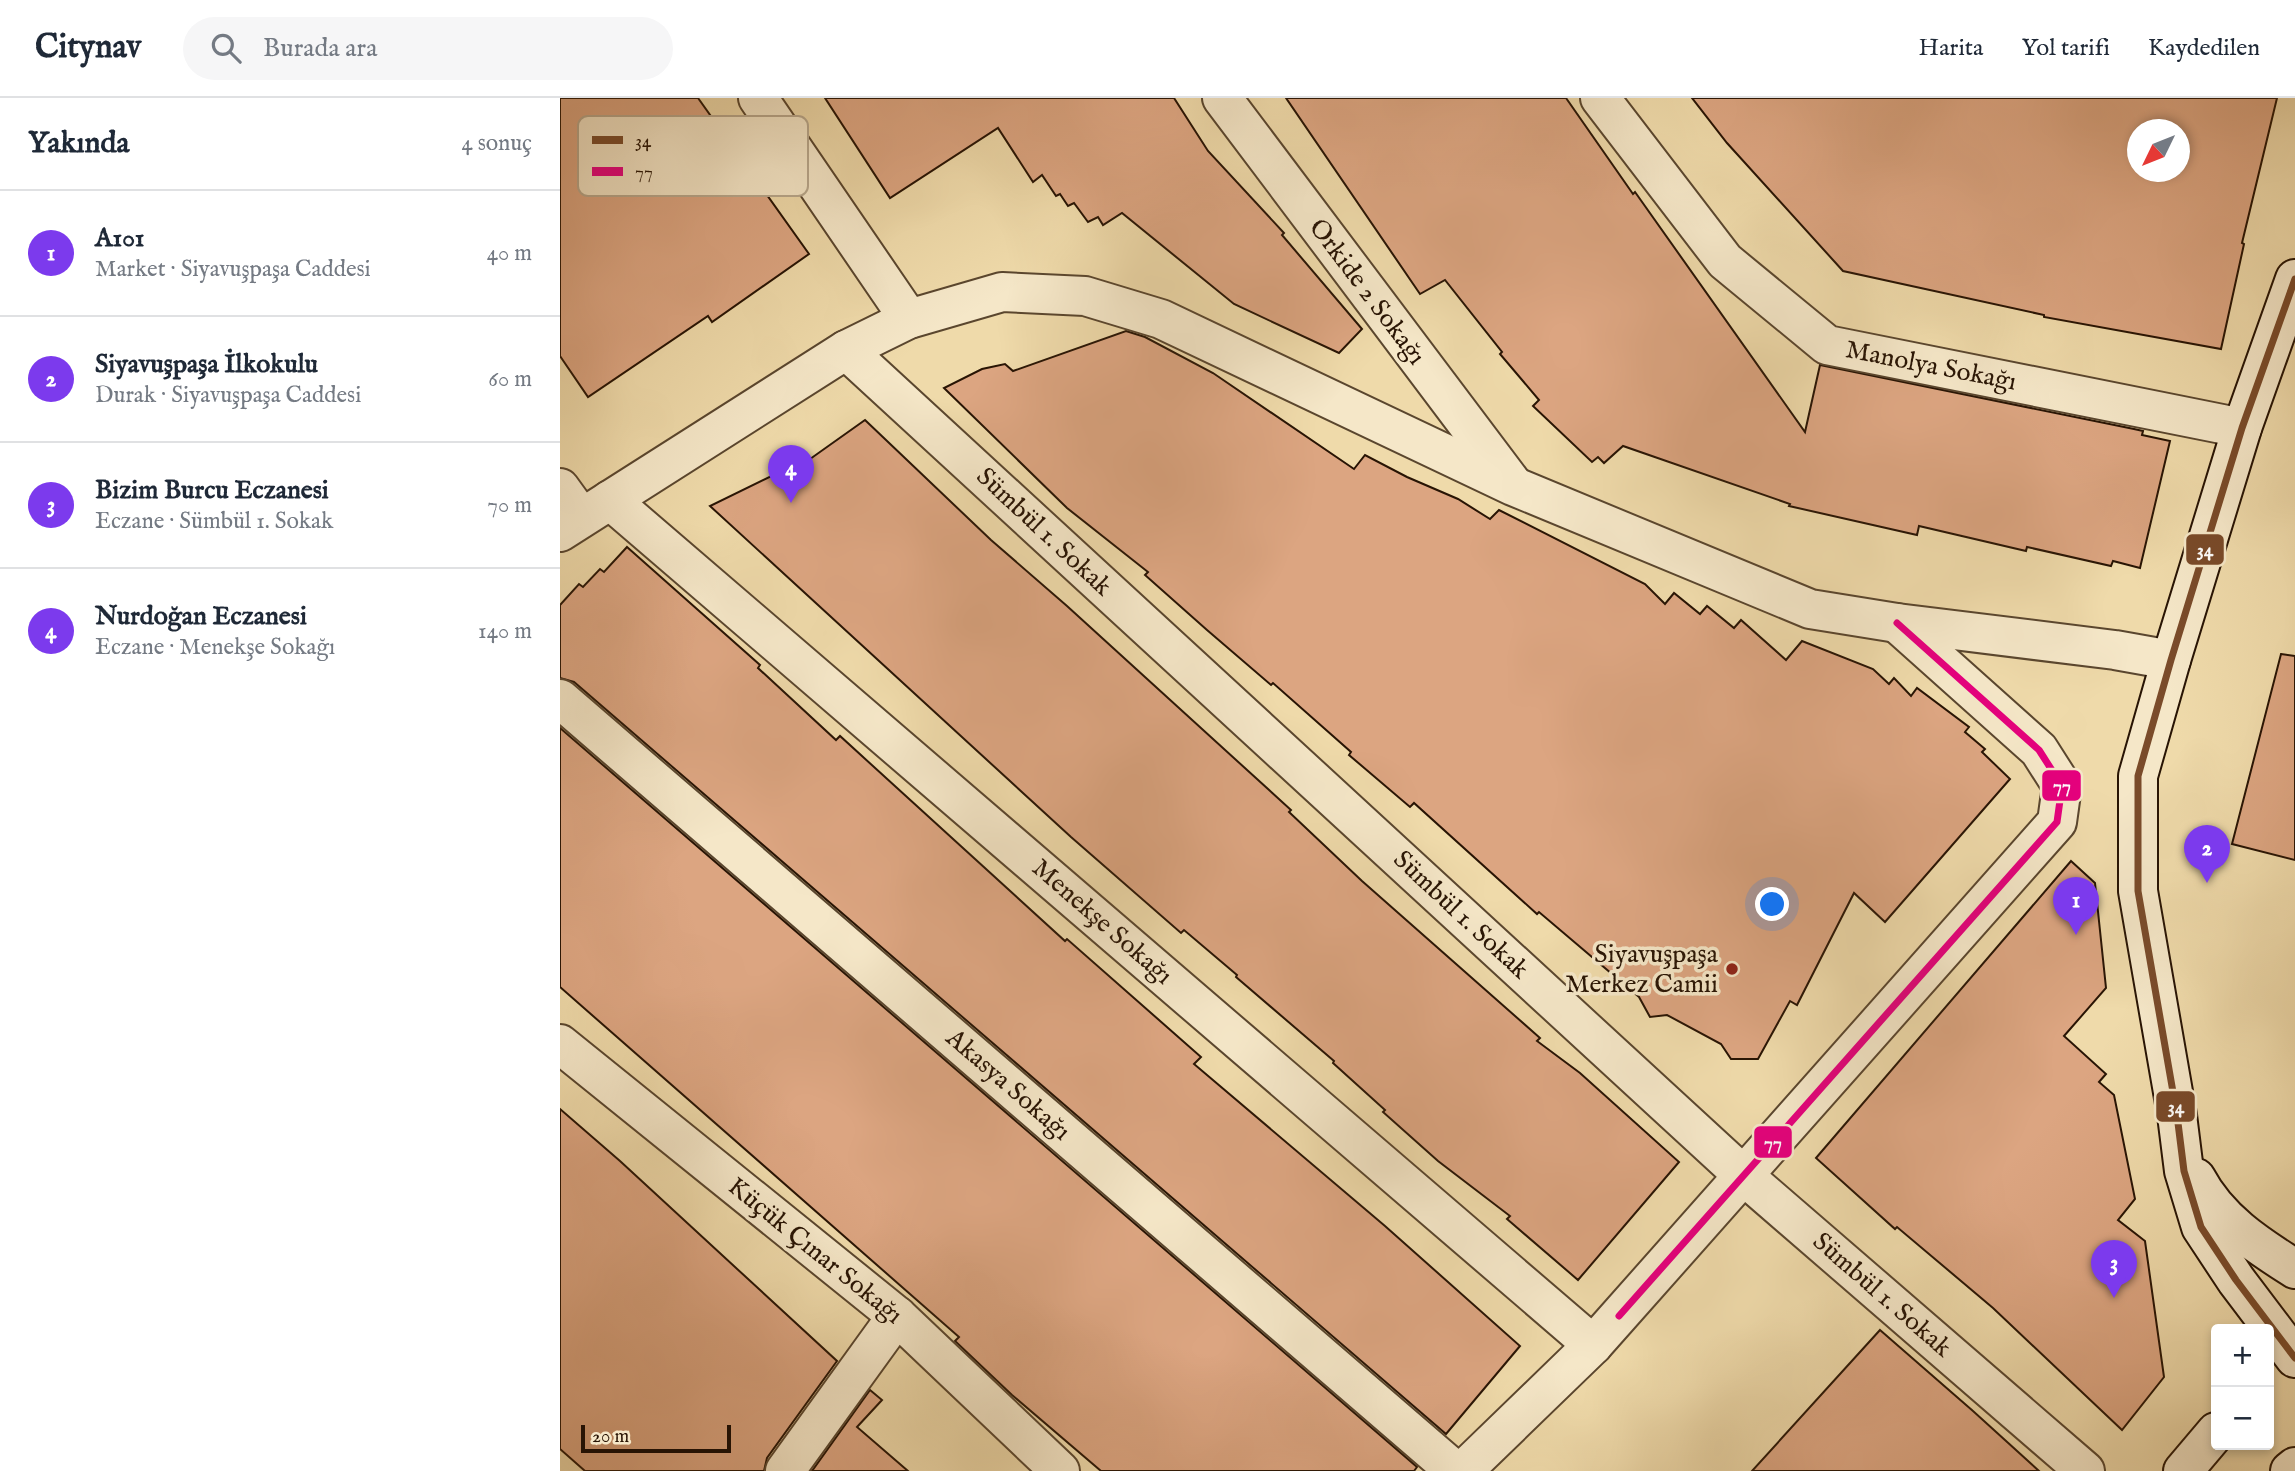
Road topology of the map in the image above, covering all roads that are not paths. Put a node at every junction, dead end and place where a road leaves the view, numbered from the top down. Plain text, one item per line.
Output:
1 (758, 98) edge
2 (1222, 98) edge
3 (1600, 98) edge
4 (770, 116) edge
5 (808, 171) edge
6 (2295, 279) edge
7 (909, 319) junction
8 (846, 350) junction
9 (2242, 428) junction
10 (1513, 486) junction
11 (578, 509) edge
12 (1897, 623) junction
13 (2171, 660) junction
14 (560, 699) edge
15 (560, 1044) edge
16 (2184, 1155) junction
17 (1744, 1176) junction
18 (2295, 1269) edge
19 (897, 1316) junction
20 (1593, 1345) junction
21 (2288, 1360) edge
22 (2211, 1438) edge
23 (2295, 1466) edge
24 (785, 1471) edge
25 (1060, 1471) edge
26 (1455, 1471) edge
27 (1463, 1471) edge
28 (2085, 1471) edge
29 (2183, 1471) edge
30 (2290, 1471) edge

1 - 4 street
2 - 10 street, Orkide 2 Sokağı
3 - 9 street, Manolya Sokağı
5 - 7 street
6 - 9 street
7 - 8 street
7 - 10 street
8 - 11 street
8 - 17 street, Sümbül 1. Sokak
9 - 13 street
10 - 12 street
11 - 20 street, Menekşe Sokağı
12 - 13 street
12 - 17 street
13 - 16 street
14 - 26 street, Akasya Sokağı
15 - 19 street, Küçük Çınar Sokağı
16 - 18 street
16 - 21 street
17 - 20 street
17 - 28 street, Sümbül 1. Sokak
19 - 24 street
19 - 25 street, Küçük Çınar Sokağı
20 - 27 street
22 - 29 street
23 - 30 street

